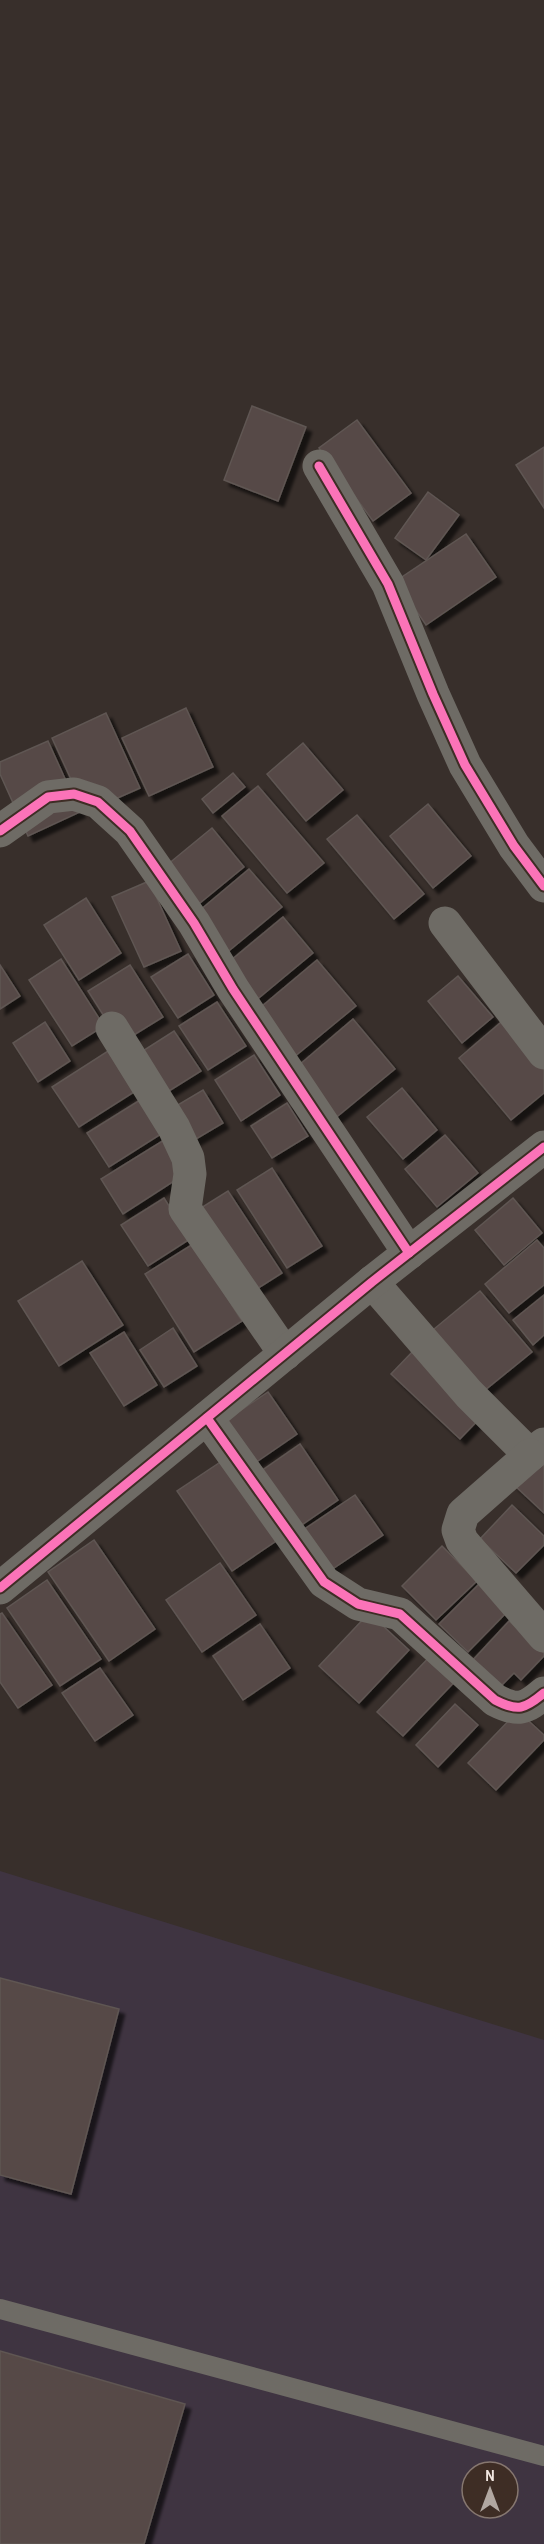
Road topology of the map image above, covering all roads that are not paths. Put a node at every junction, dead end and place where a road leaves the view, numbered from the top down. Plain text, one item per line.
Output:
1 (318, 466) dead end
2 (0, 831) edge
3 (544, 886) edge
4 (445, 923) dead end
5 (112, 1028) dead end
6 (544, 1053) edge
7 (544, 1146) edge
8 (409, 1253) junction
9 (372, 1282) junction
10 (285, 1354) junction
11 (207, 1418) junction
12 (537, 1450) edge
13 (0, 1588) edge
14 (544, 1636) edge
15 (544, 1693) edge
16 (0, 2309) edge
17 (544, 2456) edge

1 - 3 street
2 - 8 street
4 - 6 street
5 - 10 street
7 - 8 street
8 - 9 street
9 - 10 street
9 - 12 street
10 - 11 street
11 - 13 street
11 - 15 street
12 - 14 street
16 - 17 lane

